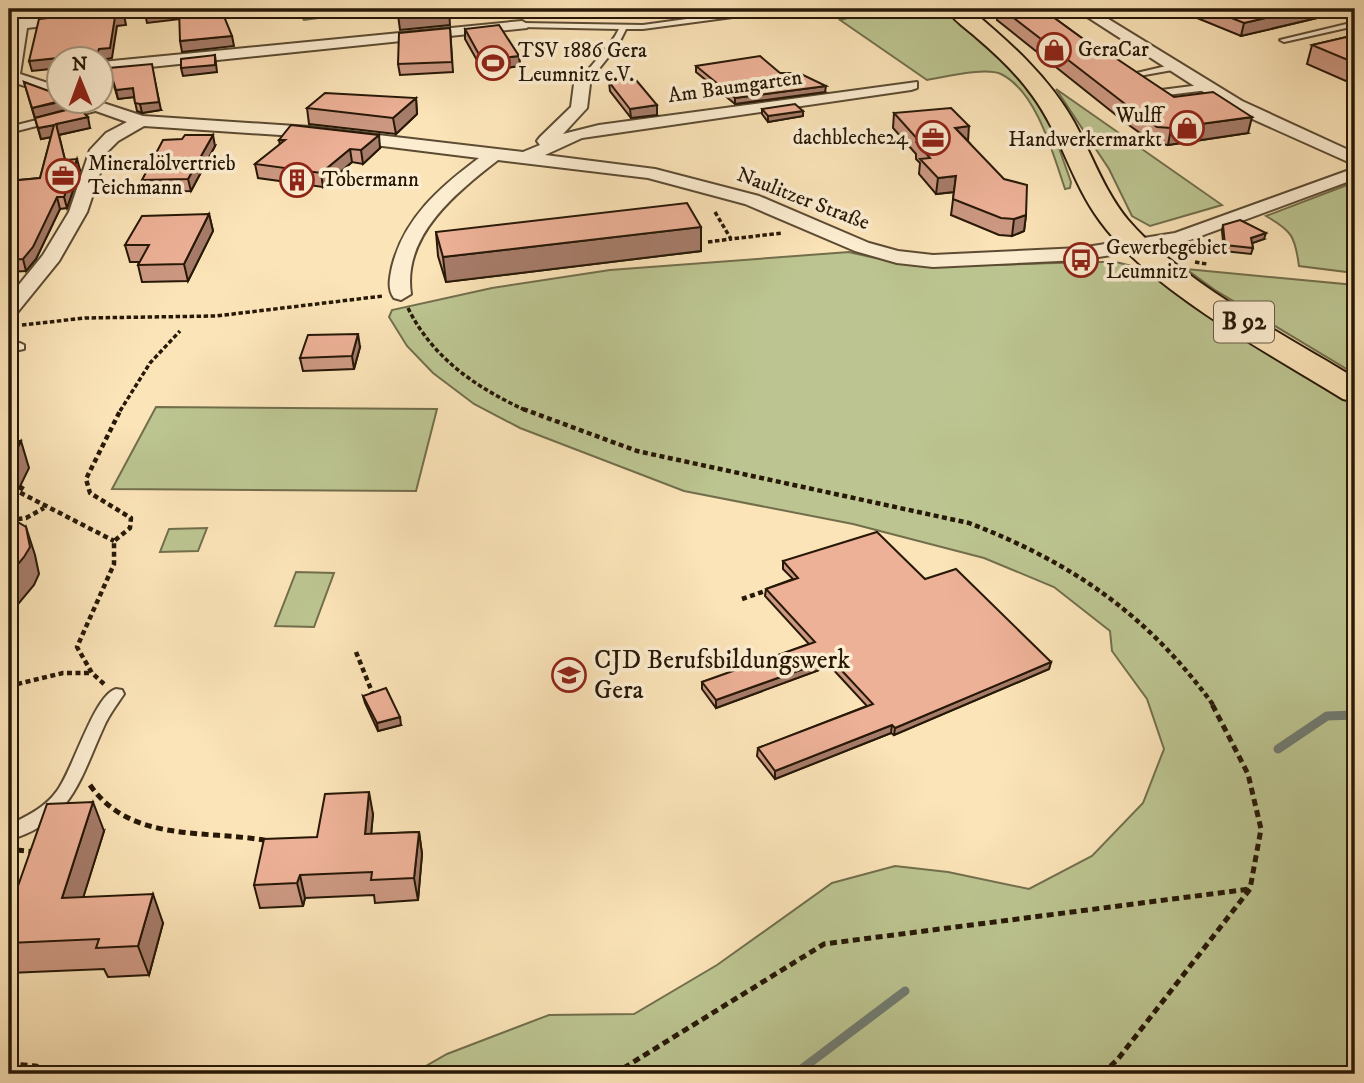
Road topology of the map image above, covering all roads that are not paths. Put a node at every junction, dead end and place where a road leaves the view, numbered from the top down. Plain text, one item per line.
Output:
1 (153, 9) edge
2 (957, 9) edge
3 (1082, 9) edge
4 (752, 12) dead end
5 (22, 16) edge
6 (1355, 24) edge
7 (522, 25) joint
8 (623, 28) junction
9 (1284, 40) dead end
10 (116, 66) edge
11 (1175, 67) junction
12 (46, 73) edge
13 (10, 76) edge
14 (582, 84) joint
15 (911, 85) dead end
16 (1208, 87) junction
17 (46, 88) edge
18 (116, 112) edge
19 (54, 116) edge
20 (141, 121) junction
21 (9, 130) edge
22 (496, 153) junction
23 (529, 156) junction
24 (1355, 160) edge
25 (1355, 173) edge
26 (821, 228) joint
27 (1137, 246) junction
28 (52, 257) joint
29 (401, 294) road end
30 (9, 310) edge
31 (1355, 392) edge
32 (116, 694) road end
33 (9, 833) edge

1 - 5 street
2 - 27 main road, B 92
3 - 11 street
4 - 8 lane
5 - 13 street
6 - 9 lane
7 - 8 lane
7 - 10 street
8 - 14 lane
11 - 16 street
11 - 16 lane
12 - 13 street
13 - 17 street
14 - 23 street
15 - 23 street, Am Baumgarten
16 - 24 street
18 - 20 street, Naulitzer Straße
19 - 21 lane
20 - 22 street, Naulitzer Straße
20 - 28 street
22 - 23 street, Naulitzer Straße
22 - 29 street
23 - 26 street, Naulitzer Straße
25 - 27 street, Naulitzer Straße
26 - 27 street, Naulitzer Straße
27 - 31 main road, B 92
28 - 30 street
32 - 33 lane

